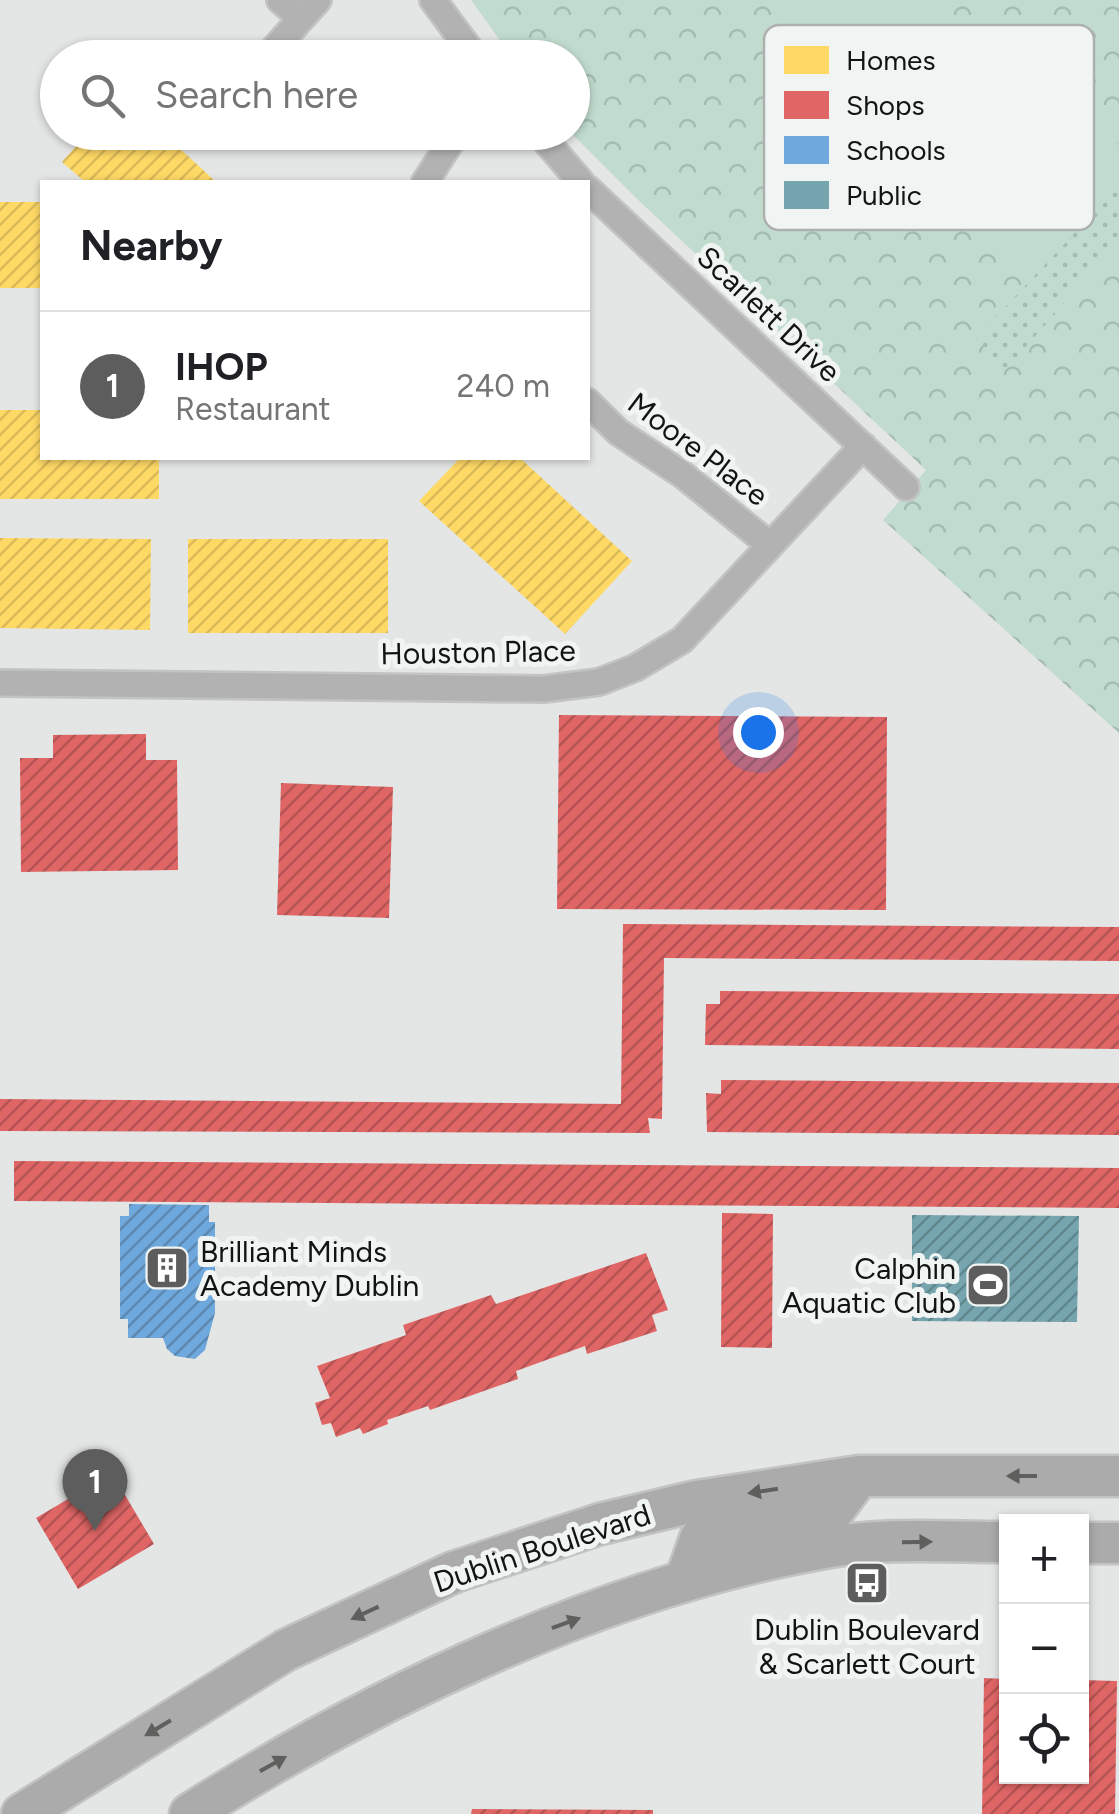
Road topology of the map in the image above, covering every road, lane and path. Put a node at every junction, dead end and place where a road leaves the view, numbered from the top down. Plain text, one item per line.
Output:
1 (280, 0) edge
2 (433, 0) edge
3 (310, 9) edge
4 (282, 40) edge
5 (463, 40) edge
6 (445, 150) edge
7 (554, 150) edge
8 (426, 180) edge
9 (580, 180) edge
10 (590, 191) edge
11 (590, 404) edge
12 (862, 446) junction
13 (906, 487) dead end
14 (770, 546) junction
15 (0, 683) edge
16 (859, 1476) junction
17 (1119, 1476) edge
18 (999, 1542) edge
19 (1089, 1543) edge
20 (1119, 1543) edge
21 (686, 1579) junction
22 (22, 1814) edge
23 (190, 1814) edge

1 - 3 street
2 - 5 street
3 - 4 street
6 - 8 street
7 - 9 street
10 - 12 street, Scarlett Drive
11 - 14 street, Moore Place
12 - 13 street, Scarlett Drive
12 - 14 street, Houston Place
14 - 15 street, Houston Place
17 -> 16 main road, Dublin Boulevard
16 - 21 main road
16 -> 22 main road, Dublin Boulevard
21 -> 18 main road
19 - 20 main road
23 -> 21 main road

